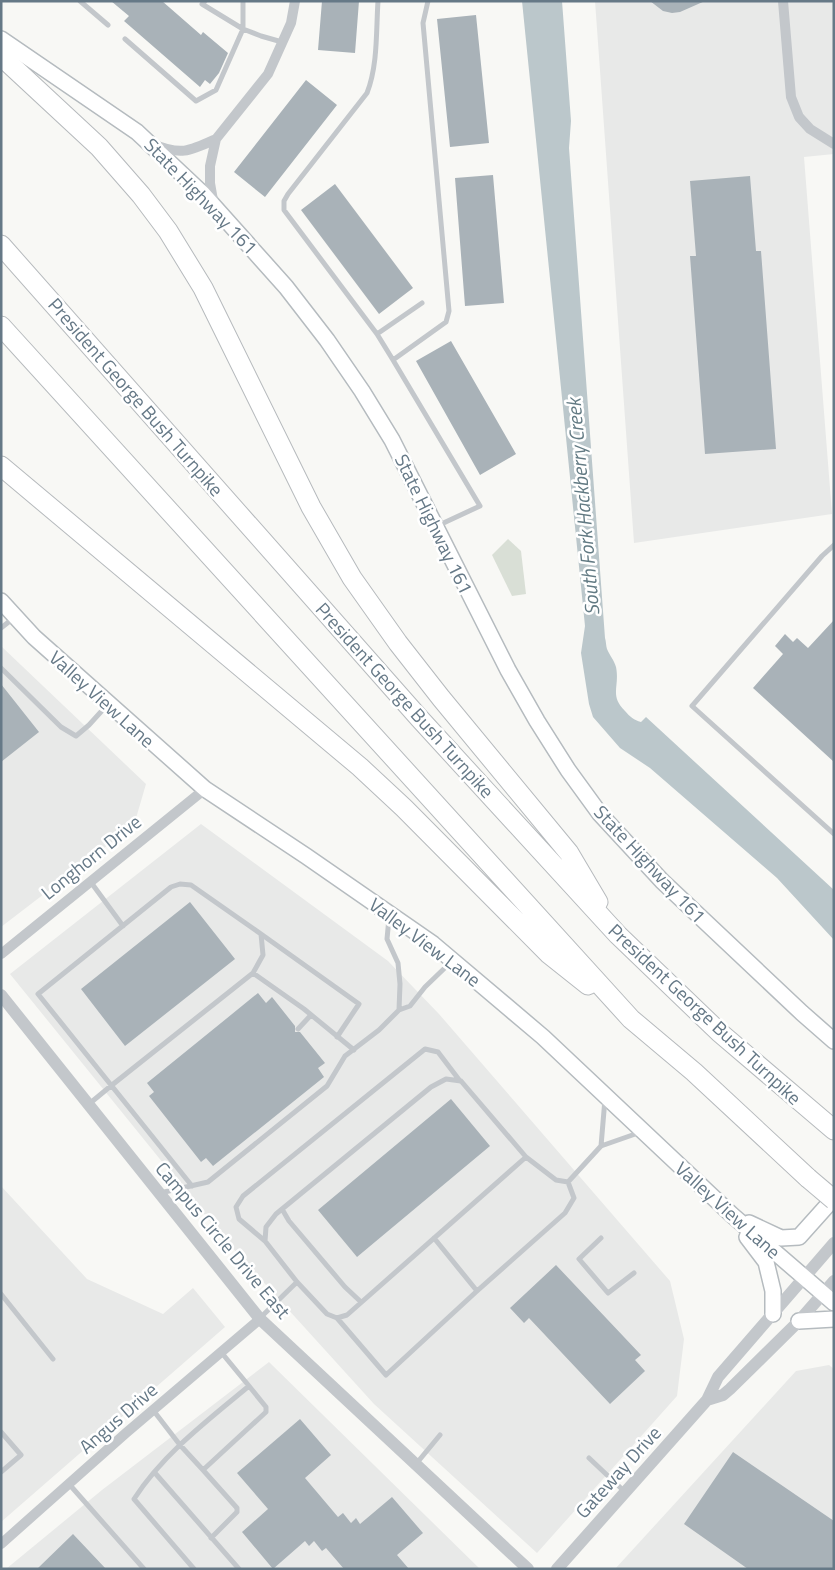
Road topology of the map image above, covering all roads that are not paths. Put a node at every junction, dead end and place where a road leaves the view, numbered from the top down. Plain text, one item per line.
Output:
1 (80, 1) edge
2 (243, 1) edge
3 (296, 1) edge
4 (378, 1) edge
5 (428, 1) edge
6 (783, 1) edge
7 (202, 2) edge
8 (108, 25) dead end
9 (243, 29) junction
10 (1, 39) edge
11 (125, 39) dead end
12 (283, 42) junction
13 (1, 56) edge
14 (216, 139) junction
15 (148, 141) junction
16 (834, 144) edge
17 (214, 206) junction
18 (1, 245) edge
19 (422, 303) dead end
20 (1, 326) edge
21 (377, 334) junction
22 (393, 360) junction
23 (1, 466) edge
24 (435, 526) junction
25 (834, 545) edge
26 (1, 601) edge
27 (15, 616) junction
28 (1, 628) edge
29 (1, 668) edge
30 (108, 704) junction
31 (205, 790) junction
32 (834, 834) edge
33 (90, 881) junction
34 (389, 914) junction
35 (123, 926) junction
36 (261, 934) junction
37 (618, 935) junction
38 (1, 954) edge
39 (452, 960) junction
40 (253, 973) junction
41 (1, 994) edge
42 (399, 1010) junction
43 (311, 1014) junction
44 (632, 1019) junction
45 (298, 1029) dead end
46 (337, 1036) junction
47 (834, 1041) edge
48 (354, 1050) junction
49 (460, 1081) junction
50 (112, 1085) junction
51 (605, 1096) junction
52 (89, 1104) junction
53 (831, 1128) edge
54 (642, 1131) junction
55 (601, 1146) junction
56 (526, 1157) junction
57 (568, 1182) junction
58 (192, 1186) junction
59 (160, 1193) junction
60 (834, 1199) edge
61 (282, 1209) junction
62 (732, 1215) junction
63 (434, 1238) junction
64 (601, 1238) dead end
65 (265, 1241) junction
66 (834, 1243) edge
67 (634, 1272) dead end
68 (804, 1277) junction
69 (834, 1281) edge
70 (297, 1282) junction
71 (477, 1291) junction
72 (1, 1294) edge
73 (829, 1298) edge
74 (361, 1302) junction
75 (773, 1314) junction
76 (338, 1318) junction
77 (260, 1319) junction
78 (834, 1319) edge
79 (800, 1321) junction
80 (221, 1352) junction
81 (53, 1359) dead end
82 (249, 1386) junction
83 (707, 1400) junction
84 (153, 1410) junction
85 (1, 1432) edge
86 (440, 1435) dead end
87 (180, 1446) junction
88 (589, 1458) dead end
89 (416, 1464) junction
90 (203, 1470) junction
91 (1, 1472) edge
92 (155, 1472) junction
93 (70, 1484) junction
94 (625, 1492) junction
95 (211, 1538) junction
96 (1, 1544) edge
97 (144, 1569) edge
98 (194, 1569) edge
99 (239, 1569) edge
100 (528, 1569) edge
101 (558, 1569) edge

1 - 8 lane
2 - 9 lane
3 - 12 street
4 - 21 lane
5 - 22 lane
6 - 16 street
7 - 9 lane
9 - 11 lane
9 - 12 lane
10 - 15 main road, State Highway 161
12 - 14 street
13 - 37 highway
14 - 15 street
14 - 17 street
15 - 17 main road, State Highway 161
17 - 24 main road, State Highway 161
18 - 37 highway, President George Bush Turnpike
19 - 21 lane
20 - 44 highway
21 - 22 lane
22 - 24 lane
23 - 44 highway
24 - 47 main road, State Highway 161
25 - 32 lane
26 - 27 main road, Valley View Lane
27 - 28 lane
27 - 30 main road, Valley View Lane
29 - 30 lane
30 - 31 main road, Valley View Lane
31 - 33 street, Longhorn Drive
31 - 34 main road, Valley View Lane
33 - 35 lane
33 - 38 street, Longhorn Drive
34 - 39 main road, Valley View Lane
34 - 42 lane
35 - 36 lane
35 - 50 lane
36 - 40 lane
36 - 46 lane
37 - 53 highway, President George Bush Turnpike
39 - 42 lane
39 - 51 main road, Valley View Lane
40 - 43 lane
40 - 50 lane
41 - 52 street, Campus Circle Drive East
42 - 48 lane
43 - 45 lane
43 - 46 lane
44 - 60 highway, bridge
46 - 48 lane
48 - 58 lane
49 - 56 lane
49 - 61 lane
49 - 65 lane
50 - 52 lane
50 - 58 lane
51 - 54 main road, Valley View Lane
51 - 55 lane
52 - 59 street, Campus Circle Drive East
54 - 55 lane
54 - 62 main road, Valley View Lane
55 - 57 lane
56 - 57 lane
56 - 63 lane
57 - 71 lane
58 - 59 lane
59 - 77 street, Campus Circle Drive East
60 - 62 main road
61 - 65 lane
61 - 74 lane
62 - 68 main road, Valley View Lane
62 - 75 main road
63 - 71 lane
63 - 74 lane
64 - 67 lane
65 - 70 lane
66 - 68 street, Gateway Drive
68 - 73 main road, Valley View Lane
68 - 75 street, Gateway Drive
69 - 73 street, Gateway Drive
70 - 76 lane
70 - 77 lane
71 - 76 lane
72 - 81 lane
73 - 79 street, Gateway Drive
74 - 76 lane
75 - 83 street, Gateway Drive
77 - 80 street, Angus Drive
77 - 89 street, Campus Circle Drive East
78 - 79 main road
79 - 83 street, Gateway Drive
80 - 82 lane
80 - 84 street, Angus Drive
82 - 87 lane
82 - 90 lane
83 - 94 street, Gateway Drive
84 - 87 lane
84 - 93 street, Angus Drive
85 - 91 lane
86 - 89 lane
87 - 90 lane
87 - 92 lane
88 - 94 lane
89 - 100 street, Campus Circle Drive East
90 - 95 lane
92 - 95 lane
92 - 98 lane
93 - 96 street, Angus Drive
93 - 97 lane
94 - 101 street, Gateway Drive
95 - 99 lane

